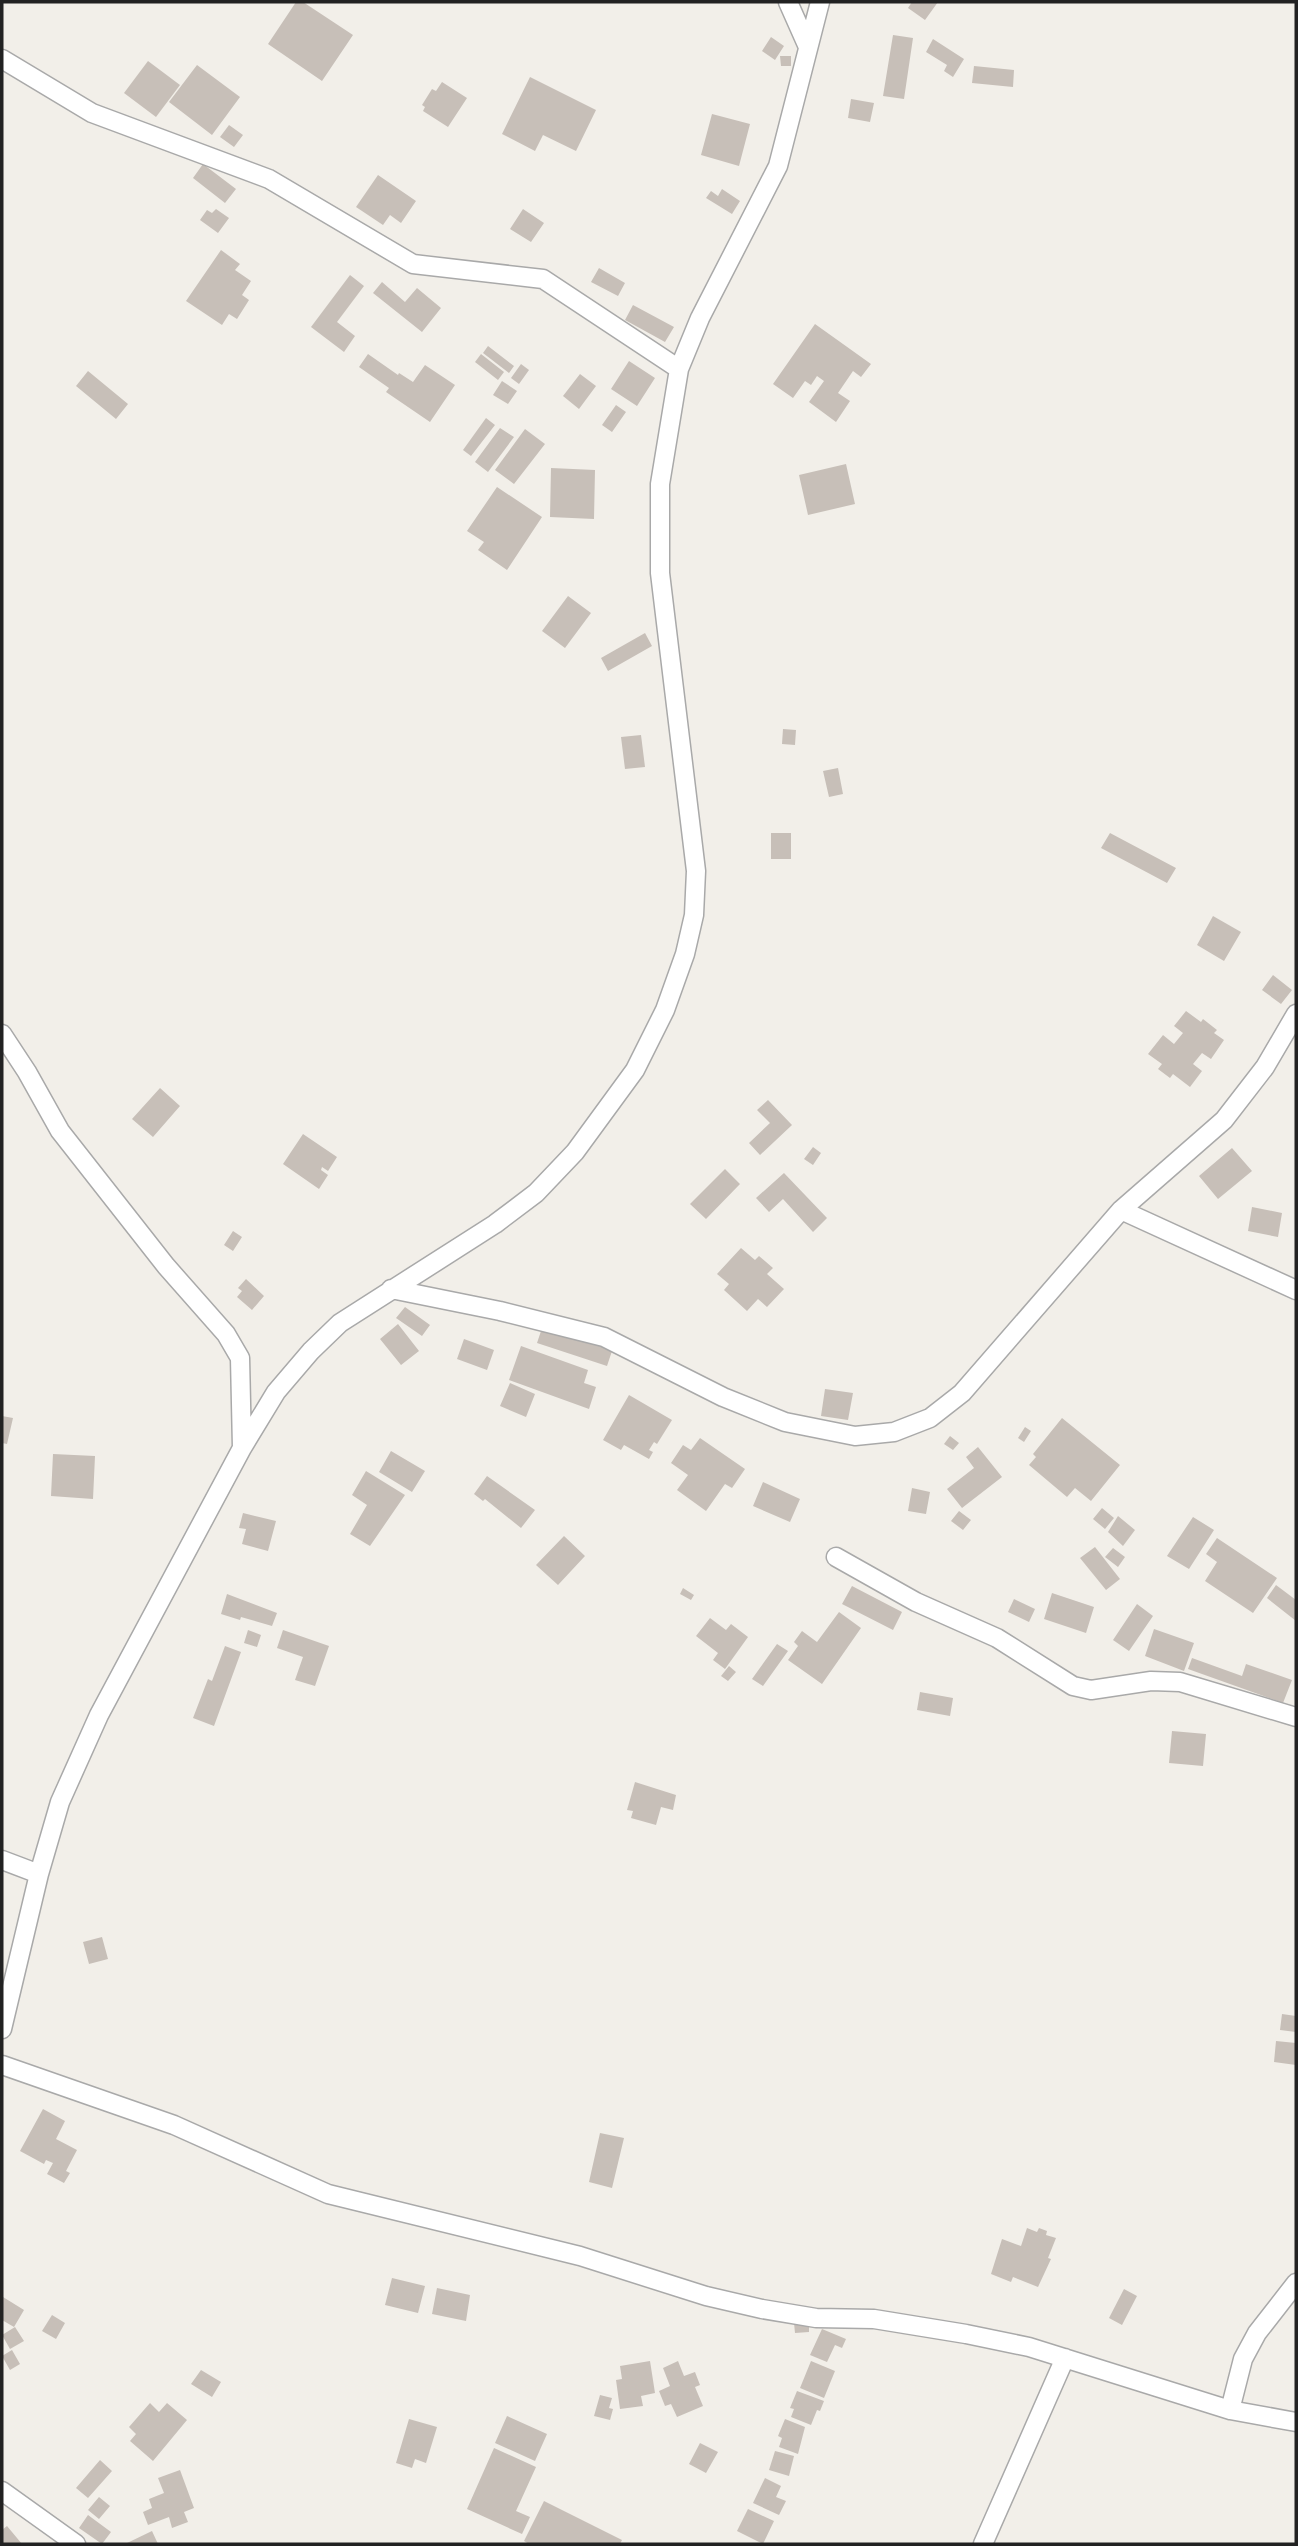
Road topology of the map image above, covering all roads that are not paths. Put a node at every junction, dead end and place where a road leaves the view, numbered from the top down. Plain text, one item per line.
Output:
1 (788, 2) edge
2 (825, 3) edge
3 (808, 47) junction
4 (2, 59) edge
5 (680, 369) junction
6 (1296, 1014) edge
7 (2, 1034) edge
8 (1121, 1210) junction
9 (391, 1289) junction
10 (1296, 1290) edge
11 (242, 1448) junction
12 (836, 1557) dead end
13 (1296, 1717) edge
14 (2, 1860) edge
15 (39, 1874) junction
16 (2, 2029) edge
17 (2, 2065) edge
18 (1296, 2283) edge
19 (1065, 2358) junction
20 (1230, 2410) junction
21 (1296, 2422) edge
22 (2, 2491) edge
23 (76, 2544) edge
24 (983, 2544) edge

1 - 3 street
2 - 3 street
3 - 5 street
4 - 5 street
5 - 9 street
6 - 8 street
7 - 11 street
8 - 9 street
8 - 10 street
9 - 11 street
11 - 15 street
12 - 13 street
14 - 15 street
15 - 16 street
17 - 19 street
18 - 20 street
19 - 20 street
19 - 24 street
20 - 21 street
22 - 23 street

